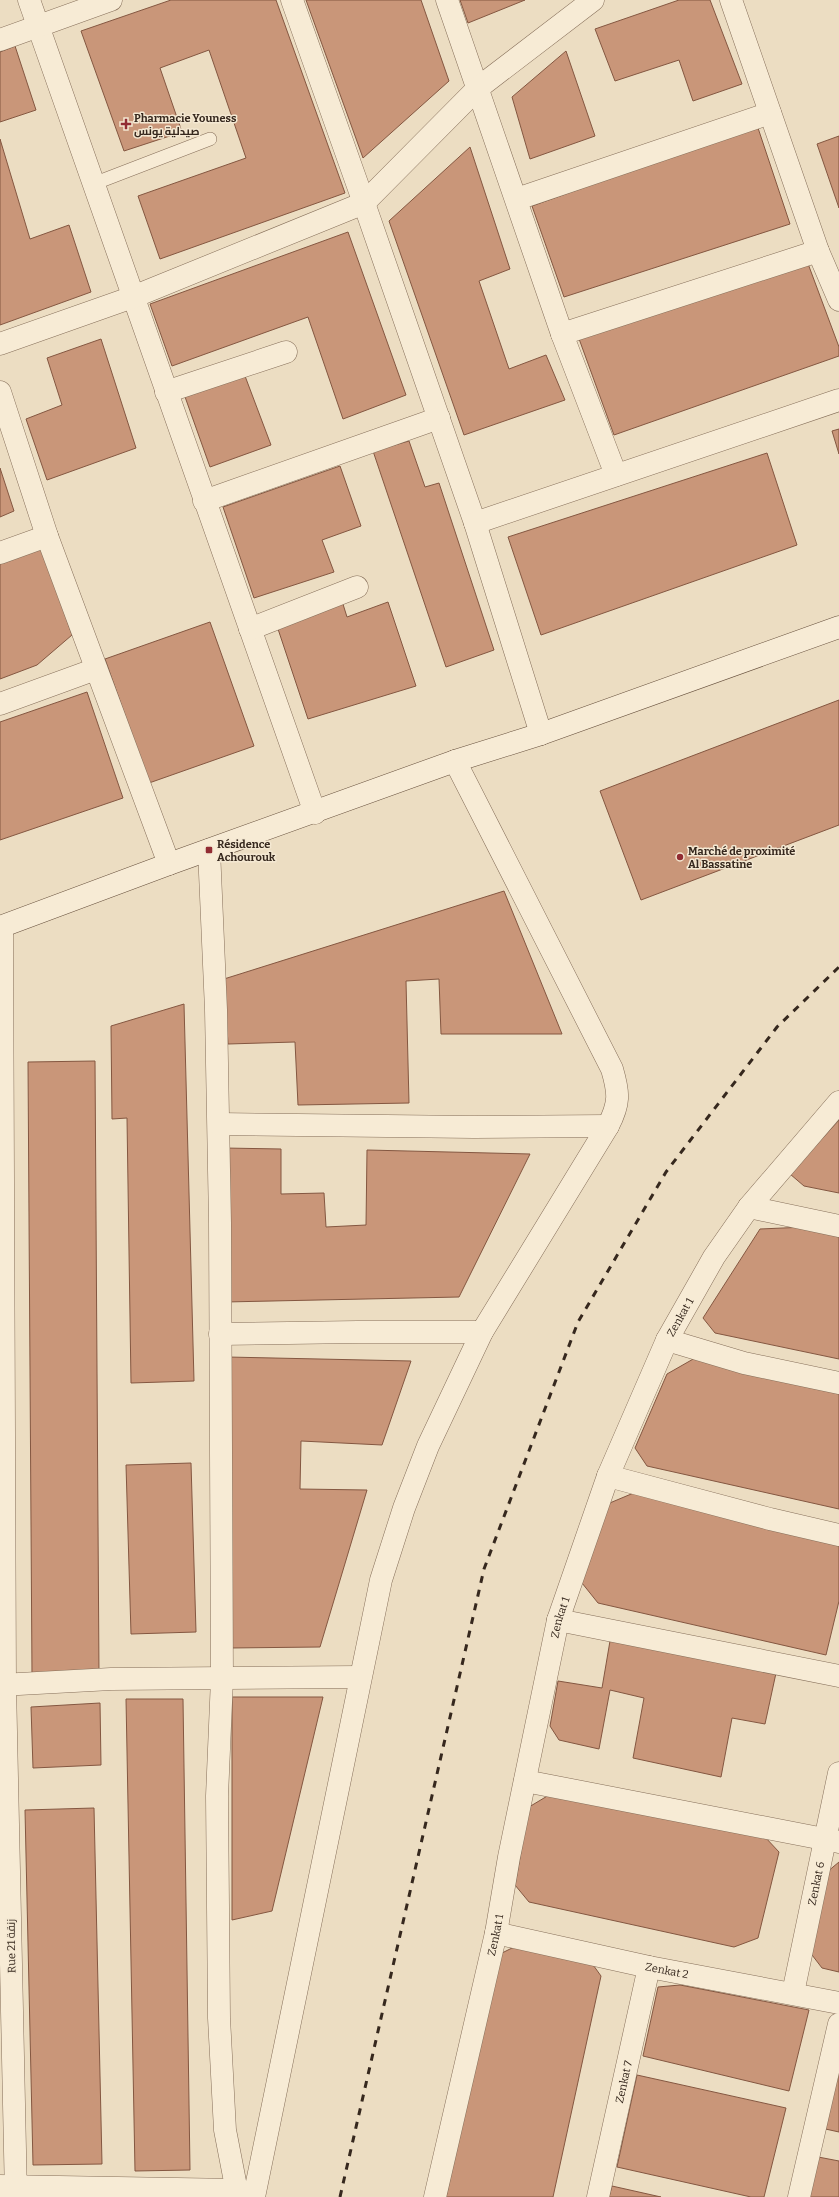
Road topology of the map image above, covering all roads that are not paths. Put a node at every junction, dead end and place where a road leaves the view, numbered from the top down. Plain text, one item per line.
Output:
1 (29, 0) edge
2 (111, 0) edge
3 (292, 0) edge
4 (447, 0) edge
5 (593, 0) edge
6 (731, 0) edge
7 (38, 27) junction
8 (0, 40) edge
9 (478, 88) junction
10 (770, 113) junction
11 (210, 139) dead end
12 (93, 184) junction
13 (517, 199) junction
14 (364, 203) junction
15 (818, 251) junction
16 (133, 297) junction
17 (839, 300) edge
18 (562, 334) junction
19 (0, 344) edge
20 (286, 352) dead end
21 (166, 392) junction
22 (0, 395) edge
23 (839, 400) edge
24 (439, 418) junction
25 (616, 475) junction
26 (204, 501) junction
27 (475, 523) junction
28 (47, 536) junction
29 (0, 553) edge
30 (357, 587) dead end
31 (839, 627) edge
32 (250, 629) junction
33 (96, 669) junction
34 (0, 704) edge
35 (541, 734) junction
36 (455, 761) junction
37 (315, 813) junction
38 (209, 850) junction
39 (169, 864) junction
40 (1, 927) edge
41 (839, 1102) edge
42 (219, 1124) junction
43 (608, 1126) junction
44 (749, 1207) junction
45 (839, 1226) edge
46 (482, 1332) junction
47 (220, 1334) junction
48 (667, 1340) junction
49 (839, 1383) edge
50 (608, 1476) junction
51 (839, 1535) edge
52 (558, 1620) junction
53 (839, 1676) edge
54 (360, 1677) junction
55 (222, 1679) junction
56 (3, 1686) edge
57 (839, 1773) edge
58 (525, 1781) junction
59 (832, 1841) edge
60 (496, 1933) junction
61 (649, 1967) junction
62 (793, 1993) junction
63 (839, 2003) edge
64 (839, 2024) edge
65 (10, 2190) edge
66 (243, 2195) edge
67 (435, 2197) edge
68 (598, 2197) edge
69 (799, 2197) edge

1 - 7 street
2 - 7 street
3 - 14 street
4 - 9 street
5 - 9 street
6 - 10 street
7 - 8 street
7 - 12 street
9 - 13 street
9 - 14 street
10 - 13 street
10 - 15 street
11 - 12 lane
12 - 16 street
13 - 18 street
14 - 16 street
14 - 24 street
15 - 17 street
15 - 18 street
16 - 19 street
16 - 21 street
18 - 25 street
20 - 21 street
21 - 26 street
22 - 28 street
23 - 25 street
24 - 26 street
24 - 27 street
25 - 27 street
26 - 32 street
27 - 35 street
28 - 29 street
28 - 33 street
30 - 32 street
31 - 35 street
32 - 37 street
33 - 34 street
33 - 39 street
35 - 36 street
36 - 37 street
36 - 43 street
37 - 38 street
38 - 39 street
38 - 42 street
39 - 40 street
40 - 56 street, Rue 21 زنقة
41 - 44 street, Zenkat 1
42 - 43 street
42 - 47 street
43 - 46 street
44 - 45 street
44 - 48 street, Zenkat 1
46 - 47 street
46 - 54 street
47 - 55 street
48 - 49 street
48 - 50 street, Zenkat 1
50 - 51 street
50 - 52 street, Zenkat 1
52 - 53 street
52 - 58 street, Zenkat 1
54 - 55 street
54 - 66 street
55 - 56 street
55 - 66 street
56 - 65 street, Rue 21 زنقة
57 - 59 street, Zenkat 6
58 - 59 street
58 - 60 street, Zenkat 1
59 - 62 street, Zenkat 6
60 - 61 street, Zenkat 2
60 - 67 street, Zenkat 1
61 - 62 street, Zenkat 2
61 - 68 street, Zenkat 7
62 - 63 street, Zenkat 2
64 - 69 street
65 - 66 street

